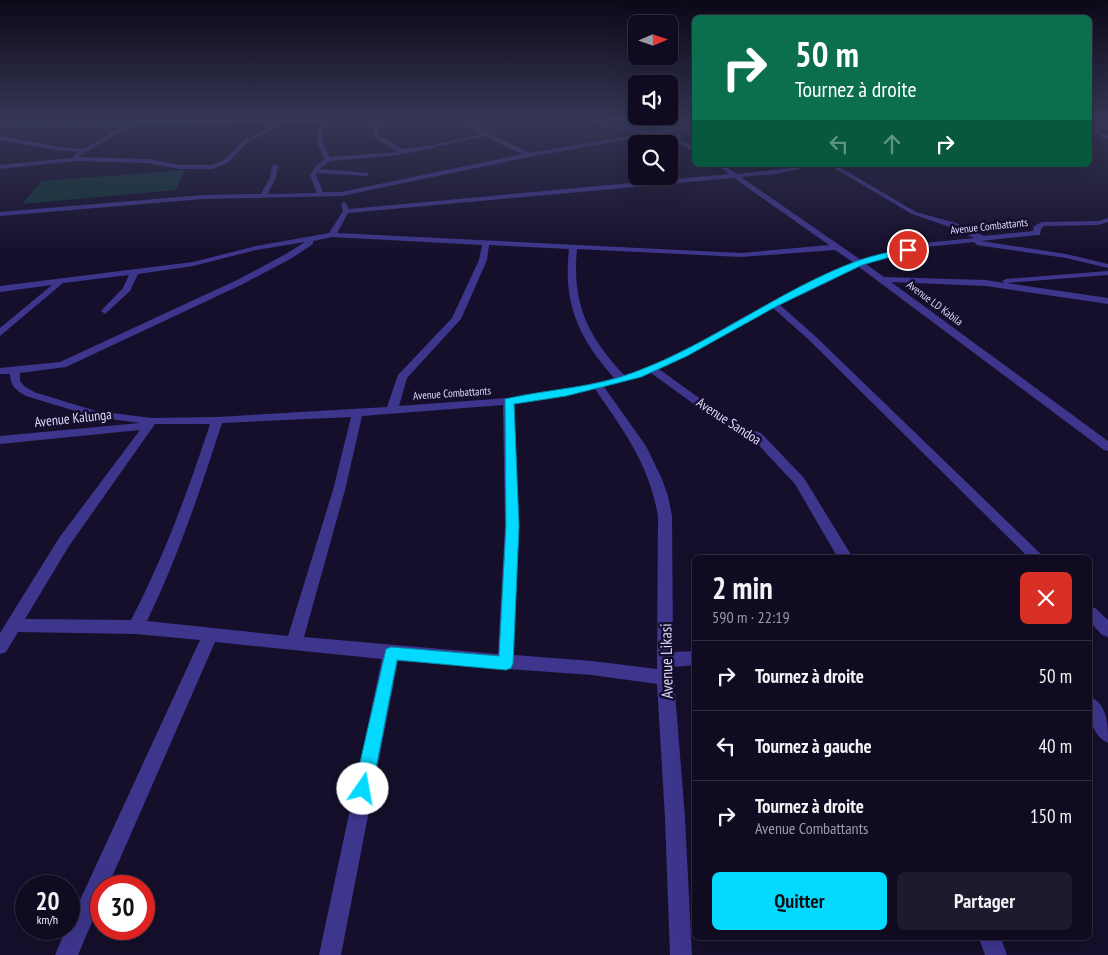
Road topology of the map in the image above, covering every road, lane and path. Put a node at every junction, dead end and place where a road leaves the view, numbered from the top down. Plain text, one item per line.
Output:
1 (23, 165) edge
2 (167, 165) edge
3 (218, 165) edge
4 (322, 165) edge
5 (482, 165) edge
6 (275, 166) dead end
7 (0, 167) edge
8 (723, 167) edge
9 (803, 167) edge
10 (835, 167) edge
11 (315, 171) junction
12 (367, 174) dead end
13 (737, 176) junction
14 (341, 194) junction
15 (264, 195) junction
16 (320, 195) junction
17 (346, 211) junction
18 (0, 214) edge
19 (1108, 220) edge
20 (1098, 222) junction
21 (1108, 228) edge
22 (332, 235) junction
23 (314, 239) junction
24 (983, 239) junction
25 (968, 242) junction
26 (486, 243) junction
27 (573, 247) junction
28 (838, 247) junction
29 (860, 263) junction
30 (1108, 266) edge
31 (134, 273) junction
32 (1108, 273) edge
33 (882, 278) junction
34 (60, 282) junction
35 (986, 283) junction
36 (0, 289) edge
37 (1108, 301) edge
38 (774, 304) junction
39 (105, 311) dead end
40 (0, 333) edge
41 (653, 368) junction
42 (0, 371) edge
43 (16, 371) junction
44 (620, 380) junction
45 (598, 385) junction
46 (508, 401) junction
47 (392, 410) junction
48 (357, 413) junction
49 (217, 420) junction
50 (150, 423) junction
51 (0, 440) edge
52 (1108, 447) edge
53 (844, 555) edge
54 (1035, 555) edge
55 (1092, 614) edge
56 (14, 625) junction
57 (136, 627) junction
58 (1108, 630) edge
59 (210, 635) junction
60 (294, 643) junction
61 (0, 647) edge
62 (391, 653) junction
63 (692, 658) edge
64 (665, 660) junction
65 (506, 663) junction
66 (666, 678) junction
67 (1098, 711) edge
68 (1108, 734) edge
69 (991, 940) edge
70 (66, 955) edge
71 (330, 955) edge
72 (681, 955) edge
73 (996, 955) edge

1 - 7 street
2 - 3 street
4 - 11 street
5 - 14 street
6 - 15 street
8 - 13 street, Avenue LD Kabila
9 - 13 street
10 - 24 street
11 - 12 street
11 - 16 street
13 - 17 street
13 - 28 street, Avenue LD Kabila
14 - 16 street
14 - 17 street
15 - 16 street
15 - 18 street
17 - 22 street
19 - 20 street
20 - 21 street
20 - 24 street, Avenue Combattants
22 - 23 street
22 - 26 street
23 - 31 street
23 - 43 street
24 - 25 street, Avenue Combattants
25 - 29 street, Avenue Combattants
25 - 30 street
26 - 27 street
26 - 47 street
27 - 28 street
27 - 44 street
28 - 29 street, Avenue LD Kabila
29 - 33 street, Avenue LD Kabila
29 - 38 street, Avenue Combattants
31 - 34 street
31 - 39 street
32 - 35 street
33 - 35 street
33 - 52 street, Avenue LD Kabila
34 - 36 street
34 - 40 street
35 - 37 street
38 - 41 street, Avenue Combattants
38 - 54 street
41 - 44 street, Avenue Combattants
41 - 53 street, Avenue Sandoa
42 - 43 street
43 - 50 street, Avenue Combattants
44 - 45 street, Avenue Combattants
45 - 46 street, Avenue Combattants
45 - 64 street, Avenue Likasi
46 - 47 street, Avenue Combattants
46 - 65 street
47 - 48 street, Avenue Combattants
48 - 49 street, Avenue Combattants
48 - 60 street
49 - 50 street, Avenue Combattants
49 - 57 street
50 - 51 street, Avenue Kalunga
50 - 56 street
55 - 58 street
56 - 57 street
56 - 61 street
57 - 59 street
59 - 60 street
59 - 70 street
60 - 62 street
62 - 65 street
62 - 71 street
63 - 64 street
64 - 66 street, Avenue Likasi
65 - 66 street
66 - 72 street, Avenue Likasi
67 - 68 street
69 - 73 street

